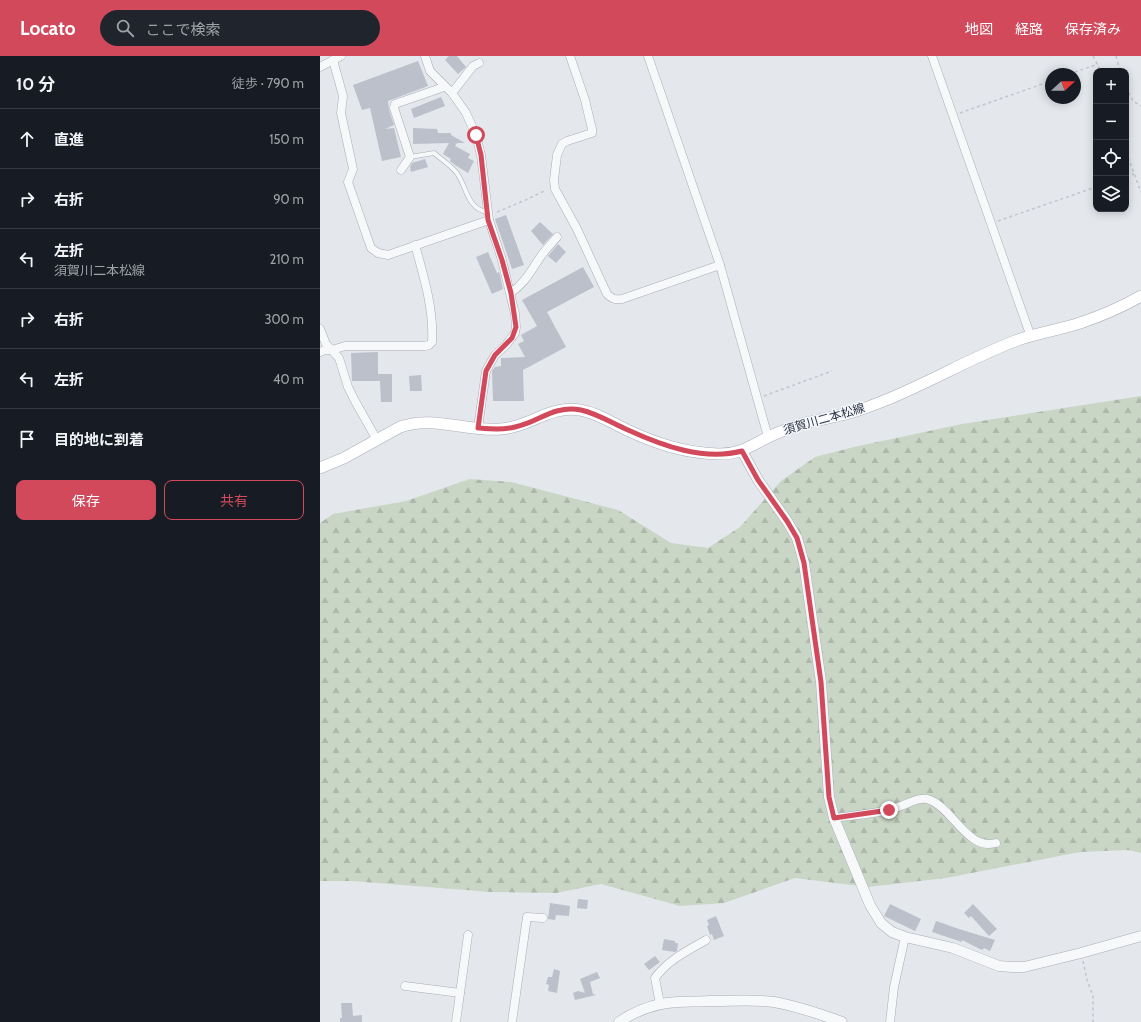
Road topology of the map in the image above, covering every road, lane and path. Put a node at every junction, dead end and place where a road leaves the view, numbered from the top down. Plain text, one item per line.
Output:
1 (341, 56) edge
2 (425, 56) edge
3 (570, 56) edge
4 (648, 56) edge
5 (932, 56) edge
6 (1094, 56) edge
7 (1116, 56) edge
8 (333, 60) junction
9 (479, 63) dead end
10 (1098, 64) junction
11 (320, 67) edge
12 (1100, 68) edge
13 (1119, 68) edge
14 (1081, 70) edge
15 (1045, 83) edge
16 (444, 87) junction
17 (452, 93) junction
18 (1129, 93) edge
19 (1141, 106) edge
20 (953, 116) junction
21 (410, 157) junction
22 (1129, 160) edge
23 (401, 170) dead end
24 (1134, 174) junction
25 (1129, 175) edge
26 (555, 185) junction
27 (1093, 188) edge
28 (1141, 192) edge
29 (488, 216) junction
30 (991, 224) junction
31 (557, 237) dead end
32 (415, 245) junction
33 (720, 265) junction
34 (511, 293) junction
35 (1141, 296) edge
36 (320, 329) edge
37 (1031, 337) junction
38 (332, 350) junction
39 (320, 352) edge
40 (832, 371) dead end
41 (758, 398) junction
42 (478, 428) junction
43 (768, 437) junction
44 (377, 440) junction
45 (742, 451) junction
46 (320, 468) edge
47 (834, 818) junction
48 (996, 843) dead end
49 (543, 918) dead end
50 (468, 935) dead end
51 (1141, 936) edge
52 (906, 937) junction
53 (706, 940) dead end
54 (1081, 954) junction
55 (405, 986) dead end
56 (460, 993) junction
57 (660, 1004) junction
58 (456, 1022) edge
59 (512, 1022) edge
60 (619, 1022) edge
61 (842, 1022) edge
62 (890, 1022) edge
63 (1093, 1022) edge

1 - 8 street
2 - 16 street
3 - 26 street
4 - 33 street
5 - 20 street
6 - 10 path
7 - 13 path
8 - 11 street
8 - 32 street
9 - 17 street
10 - 12 path
10 - 14 path
15 - 20 path
16 - 17 street
16 - 21 street
17 - 29 street
18 - 19 path
20 - 30 street
21 - 23 street
21 - 29 lane
22 - 24 path
24 - 25 path
24 - 28 path
26 - 29 path
26 - 33 street
27 - 30 path
29 - 32 street
29 - 34 street
30 - 37 street
31 - 34 street
32 - 38 street
33 - 41 street
34 - 42 street
35 - 37 main road, 須賀川二本松線
36 - 38 street
37 - 43 main road, 須賀川二本松線
38 - 39 street
38 - 44 street
40 - 41 path
41 - 43 street
42 - 44 main road, 須賀川二本松線
42 - 45 main road, 須賀川二本松線
43 - 45 main road, 須賀川二本松線
44 - 46 main road, 須賀川二本松線
45 - 47 street
47 - 48 street
47 - 52 street
49 - 59 street
50 - 56 street
51 - 54 street
52 - 54 street
52 - 62 street
53 - 57 street
54 - 63 path
55 - 56 street
56 - 58 street
57 - 60 street
57 - 61 street

